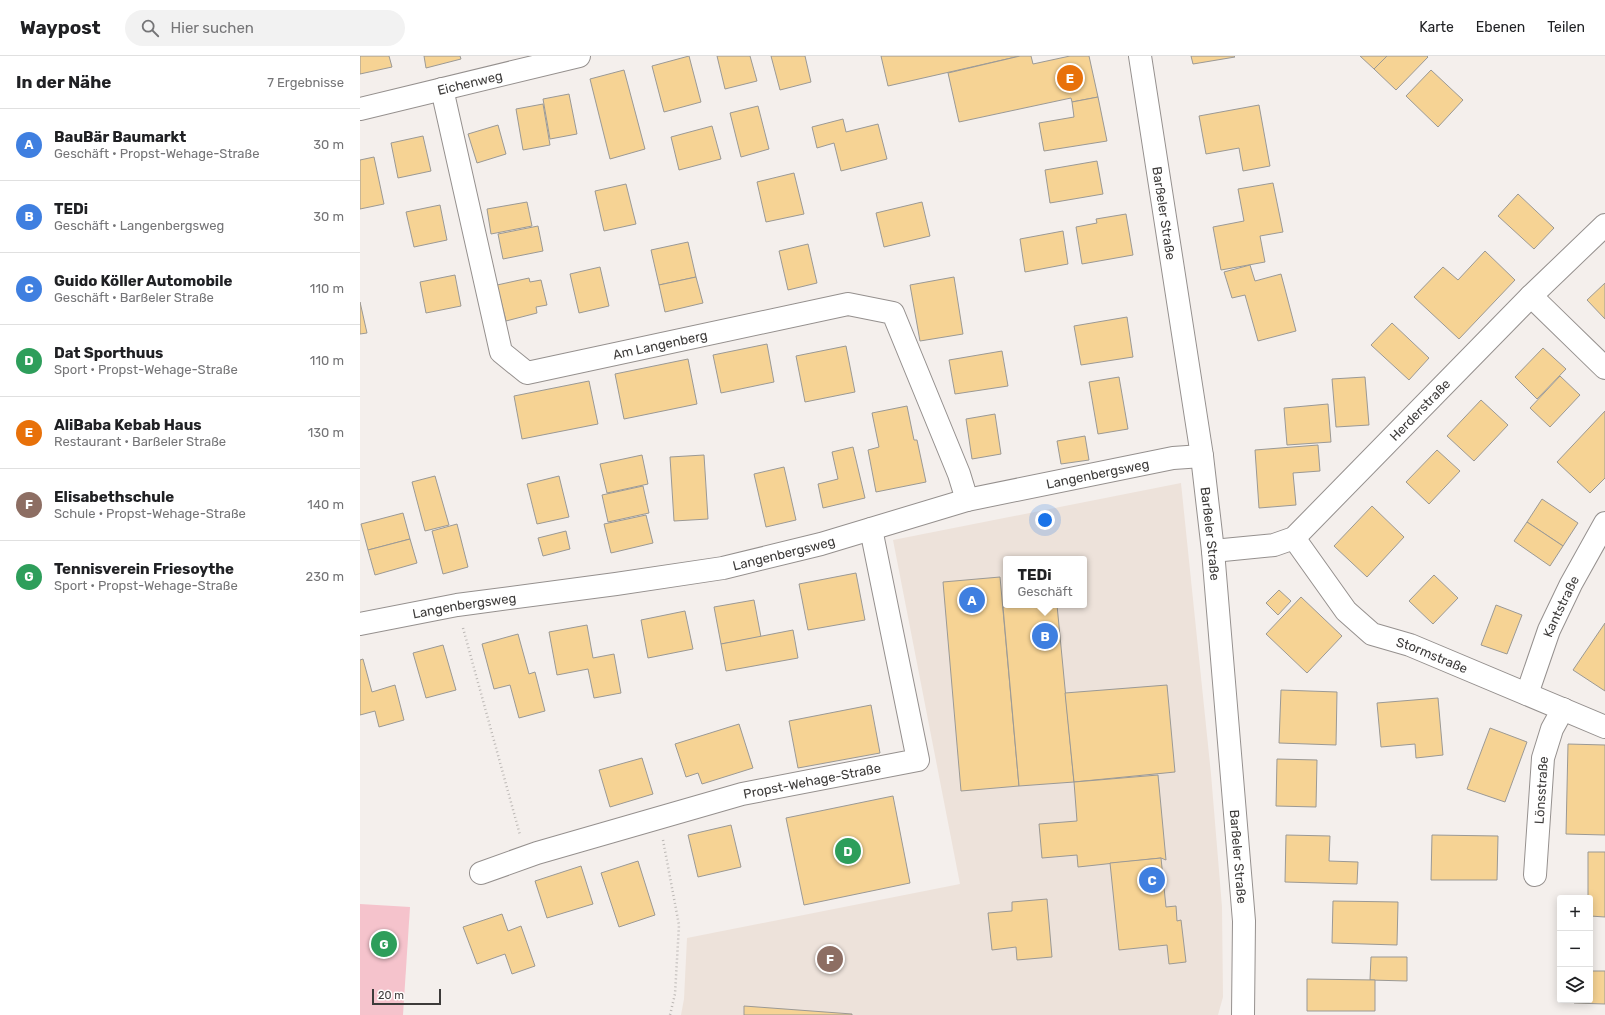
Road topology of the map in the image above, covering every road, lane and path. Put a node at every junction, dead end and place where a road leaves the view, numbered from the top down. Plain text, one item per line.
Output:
1 (579, 56) edge
2 (1140, 56) edge
3 (442, 89) junction
4 (360, 109) edge
5 (1605, 225) edge
6 (1531, 296) junction
7 (1605, 368) edge
8 (1202, 456) junction
9 (967, 500) junction
10 (1605, 523) edge
11 (871, 529) junction
12 (1294, 538) junction
13 (1213, 550) junction
14 (456, 605) junction
15 (360, 624) edge
16 (1527, 694) junction
17 (1563, 709) junction
18 (1605, 727) edge
19 (658, 818) junction
20 (526, 856) junction
21 (481, 873) dead end
22 (1535, 876) dead end
23 (670, 1015) edge
24 (1243, 1015) edge

1 - 3 street, Eichenweg
2 - 8 street, Barßeler Straße
3 - 4 street, Eichenweg
3 - 9 street, Am Langenberg
5 - 6 street, Herderstraße
6 - 7 street
6 - 12 street, Herderstraße
8 - 9 street, Langenbergsweg
8 - 13 street, Barßeler Straße
9 - 11 street, Langenbergsweg
10 - 16 street, Kantstraße
11 - 14 street, Langenbergsweg
11 - 19 street, Propst-Wehage-Straße
12 - 13 street, Herderstraße
12 - 16 street, Stormstraße
13 - 24 street, Barßeler Straße
14 - 15 street, Langenbergsweg
14 - 20 path
16 - 17 street, Stormstraße
17 - 18 street, Stormstraße
17 - 22 street, Lönsstraße
19 - 20 street, Propst-Wehage-Straße
19 - 23 path
20 - 21 street, Propst-Wehage-Straße

